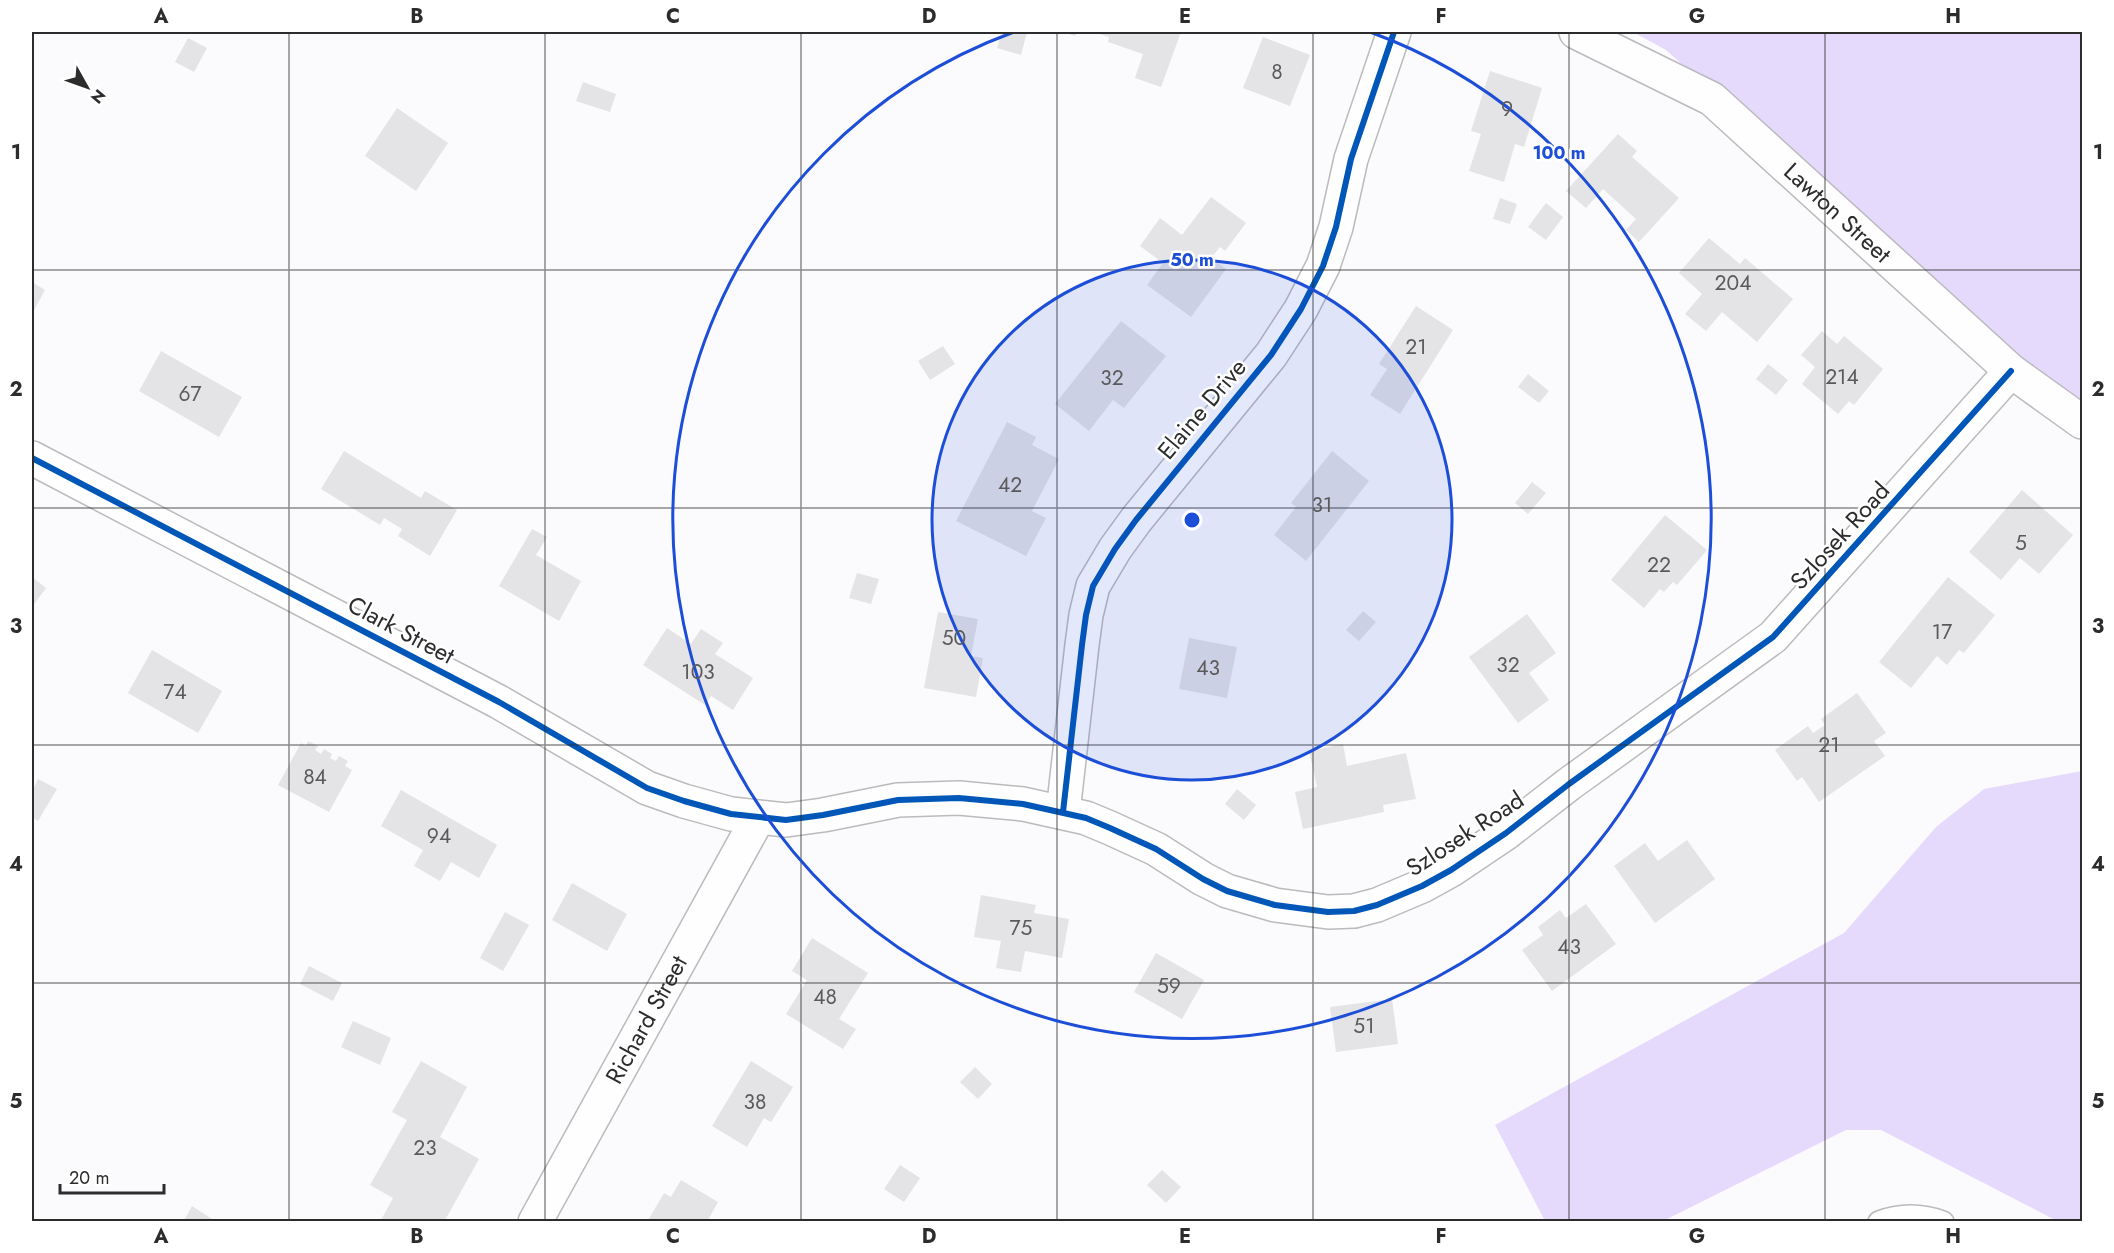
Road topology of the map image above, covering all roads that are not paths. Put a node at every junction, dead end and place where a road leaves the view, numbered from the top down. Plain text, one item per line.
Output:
1 (1394, 32) edge
2 (1576, 32) edge
3 (2011, 371) junction
4 (2082, 422) edge
5 (32, 458) edge
6 (1063, 812) junction
7 (758, 818) junction
8 (535, 1221) edge
9 (1879, 1221) edge
10 (1943, 1221) edge

1 - 6 street, Elaine Drive
2 - 3 street, Lawton Street
3 - 4 street, Lawton Street
3 - 6 street, Szlosek Road
5 - 7 street, Clark Street
6 - 7 street, Szlosek Road
7 - 8 street, Richard Street
9 - 10 lane

